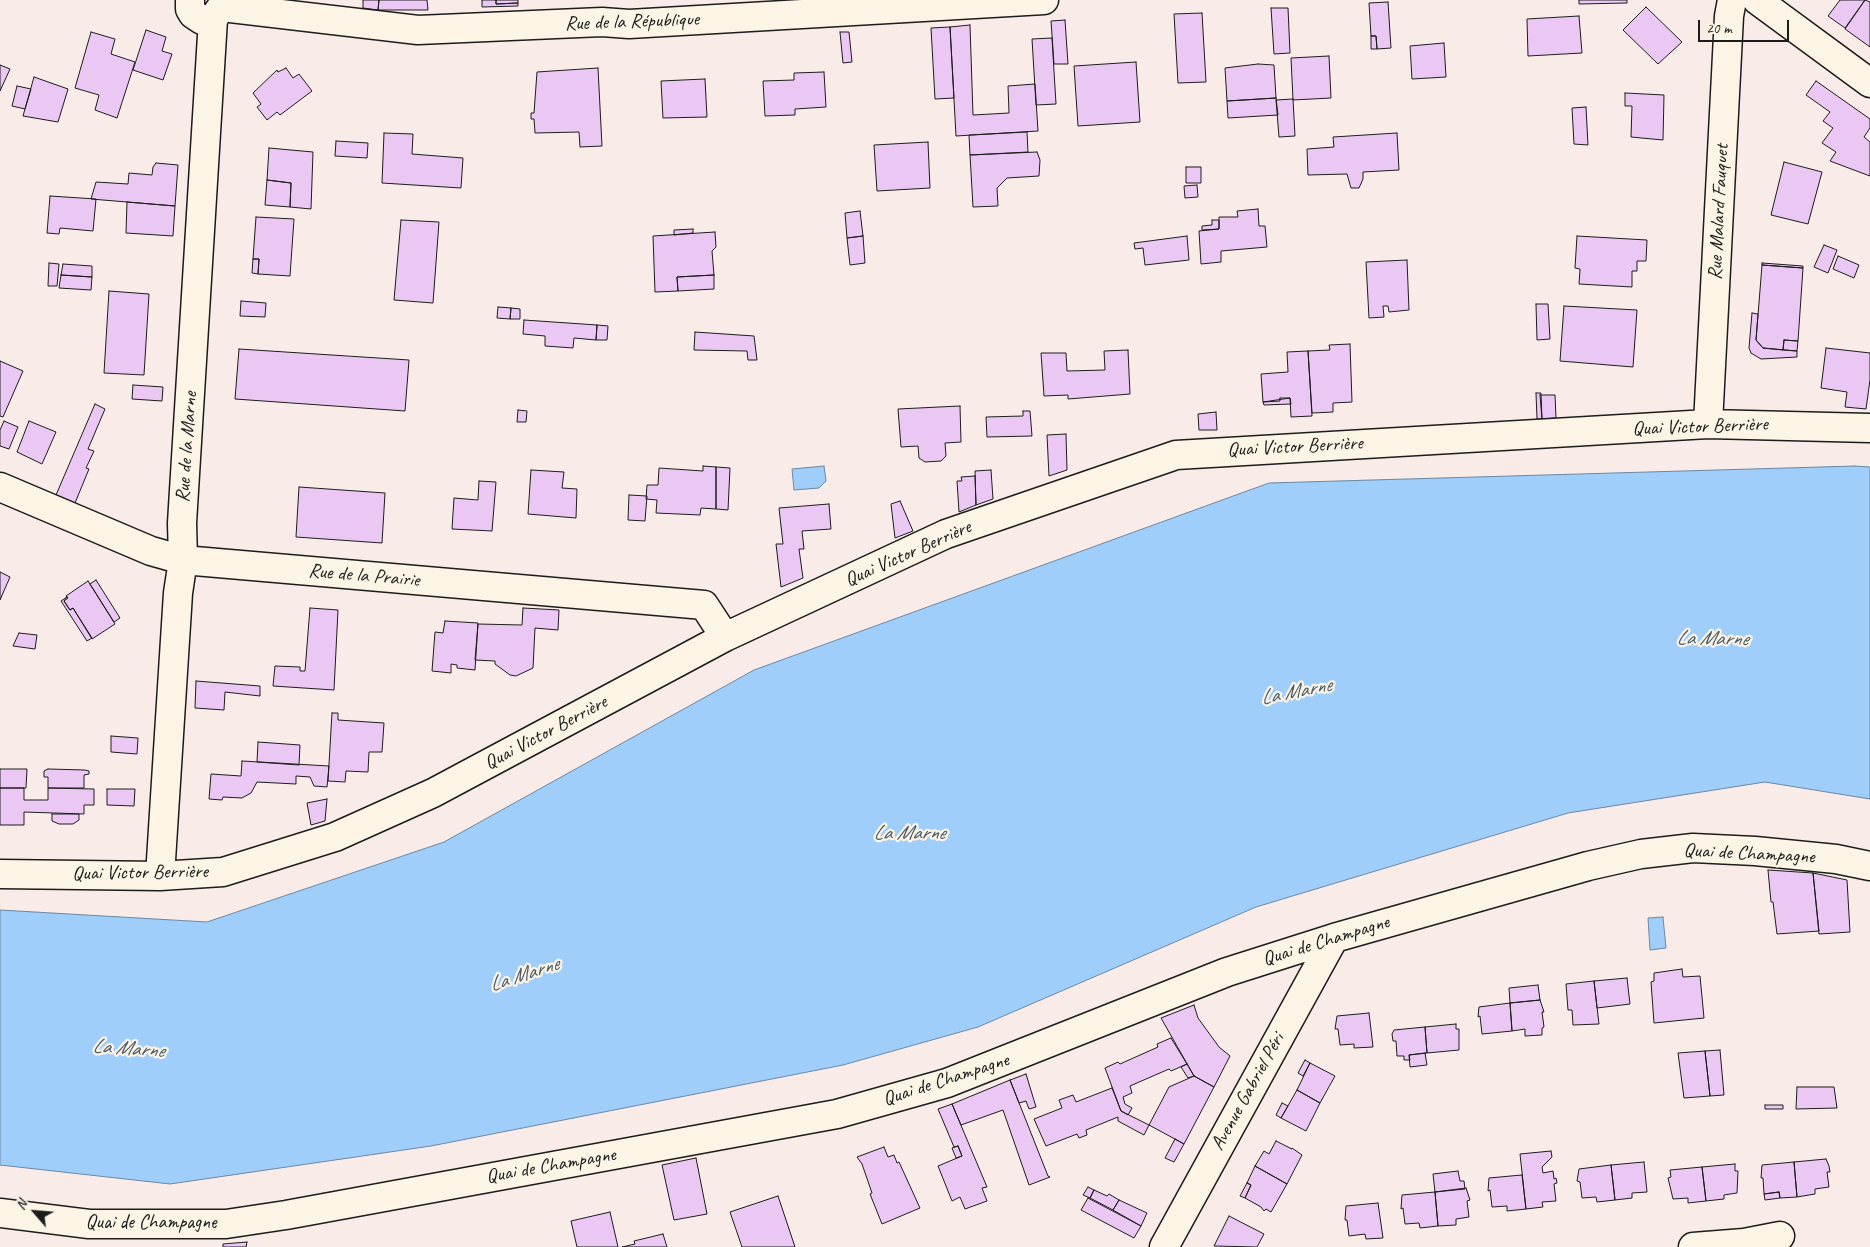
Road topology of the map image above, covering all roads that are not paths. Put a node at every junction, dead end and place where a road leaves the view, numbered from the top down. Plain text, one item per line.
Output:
1 (1044, 0) edge
2 (1732, 0) edge
3 (1757, 0) edge
4 (186, 1) edge
5 (219, 8) edge
6 (1870, 84) edge
7 (1708, 424) junction
8 (1870, 428) edge
9 (0, 487) edge
10 (183, 560) junction
11 (724, 637) junction
12 (1870, 866) edge
13 (0, 874) edge
14 (160, 876) junction
15 (1334, 938) junction
16 (0, 1214) edge
17 (1780, 1236) dead end
18 (1744, 1245) edge
19 (1164, 1247) edge
20 (1693, 1247) edge

1 - 5 street, Rue de la République
2 - 7 street, Rue Malard Fauquet
3 - 6 street
4 - 5 street, Rue de la République
5 - 10 street, Rue de la Marne
7 - 8 street, Quai Victor Berrière
7 - 11 street, Quai Victor Berrière
9 - 10 street, Rue de la Prairie
10 - 11 street, Rue de la Prairie
10 - 14 street, Rue de la Marne
11 - 14 street, Quai Victor Berrière
12 - 15 street, Quai de Champagne
13 - 14 street, Quai Victor Berrière
15 - 16 street, Quai de Champagne
15 - 19 street, Avenue Gabriel Péri
17 - 18 street
18 - 20 street

